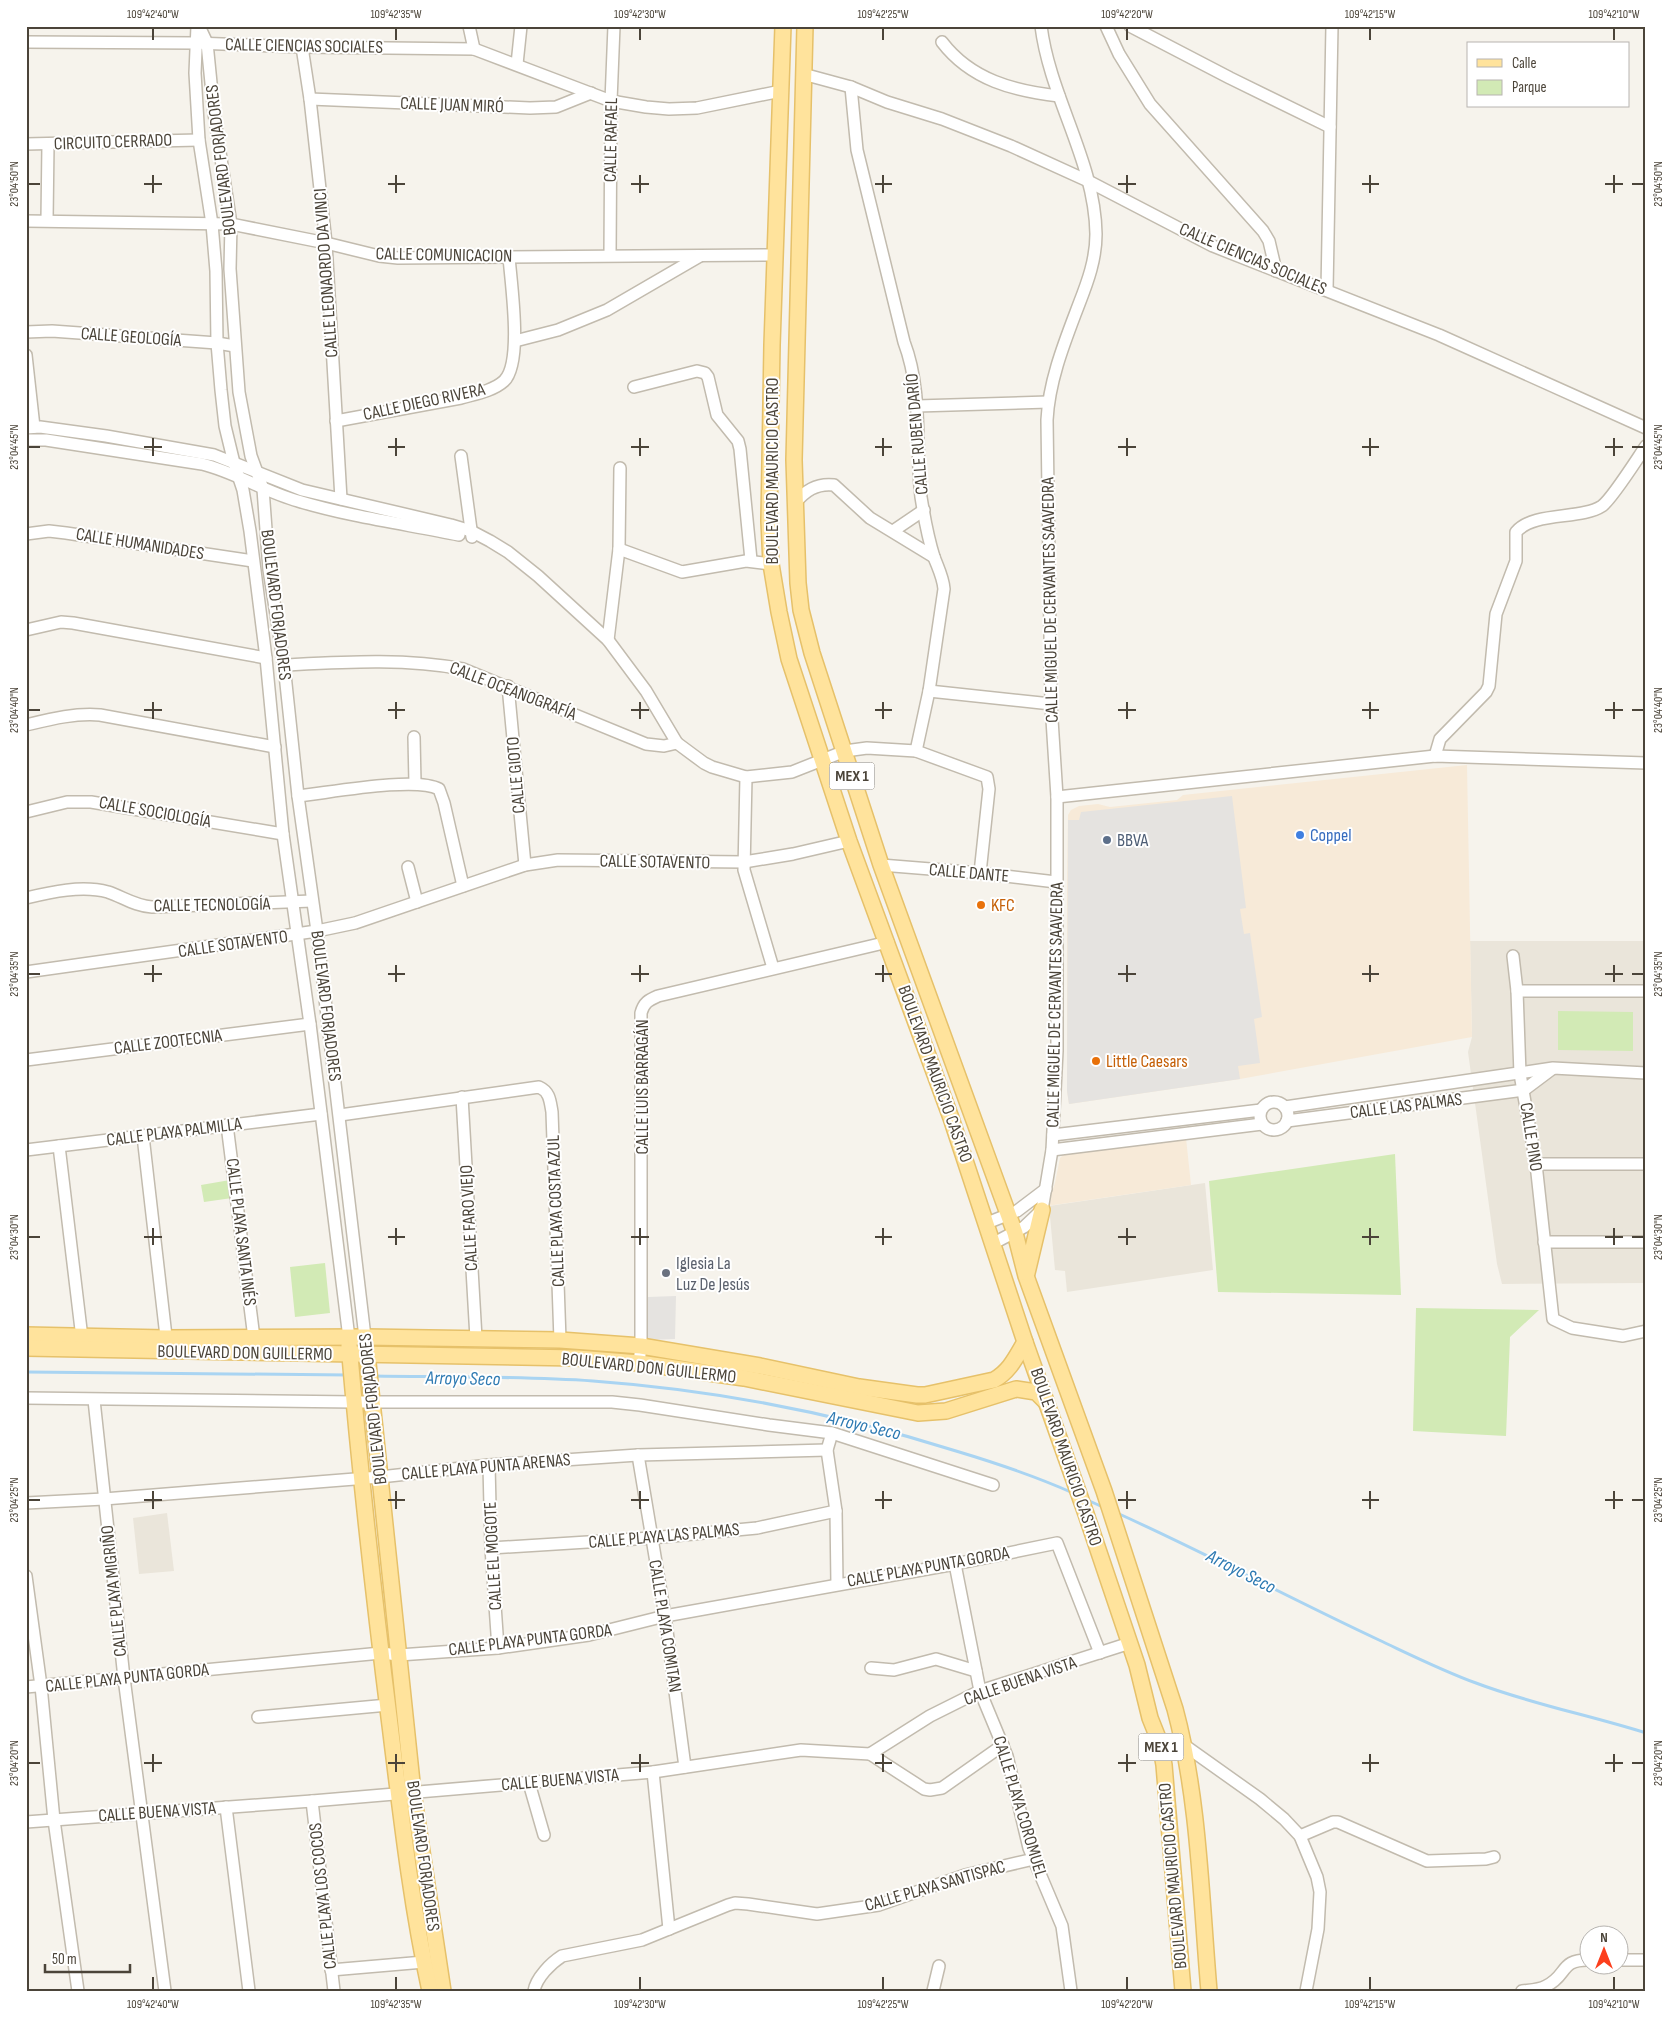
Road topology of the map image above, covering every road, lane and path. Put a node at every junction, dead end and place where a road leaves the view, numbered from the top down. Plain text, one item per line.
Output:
1 (198, 26) edge
2 (468, 26) edge
3 (521, 26) edge
4 (614, 26) edge
5 (805, 26) edge
6 (1040, 26) edge
7 (1106, 26) edge
8 (1130, 26) edge
9 (1332, 26) edge
10 (780, 30) edge
11 (26, 42) edge
12 (942, 42) dead end
13 (195, 43) junction
14 (207, 43) junction
15 (302, 47) junction
16 (474, 49) junction
17 (517, 64) junction
18 (803, 74) junction
19 (851, 87) junction
20 (780, 91) junction
21 (591, 93) junction
22 (1059, 96) junction
23 (310, 99) junction
24 (611, 101) junction
25 (1330, 127) junction
26 (199, 140) junction
27 (26, 144) edge
28 (48, 144) junction
29 (1088, 181) junction
30 (47, 220) junction
31 (26, 221) edge
32 (212, 224) junction
33 (231, 224) junction
34 (326, 243) junction
35 (610, 254) junction
36 (775, 254) junction
37 (701, 255) junction
38 (509, 257) junction
39 (1276, 271) junction
40 (1327, 290) junction
41 (26, 332) edge
42 (515, 341) junction
43 (217, 343) junction
44 (235, 346) junction
45 (26, 355) edge
46 (634, 387) dead end
47 (1048, 402) junction
48 (918, 406) junction
49 (336, 420) junction
50 (30, 427) edge
51 (1646, 428) edge
52 (26, 440) edge
53 (1646, 446) edge
54 (461, 456) dead end
55 (234, 463) junction
56 (620, 468) dead end
57 (256, 472) junction
58 (238, 478) junction
59 (263, 489) junction
60 (341, 499) junction
61 (794, 504) junction
62 (924, 510) junction
63 (893, 531) junction
64 (26, 534) edge
65 (471, 534) junction
66 (619, 549) junction
67 (934, 557) junction
68 (751, 560) junction
69 (254, 561) junction
70 (771, 564) junction
71 (26, 630) edge
72 (608, 640) junction
73 (266, 658) junction
74 (284, 665) junction
75 (508, 686) junction
76 (929, 691) junction
77 (1051, 704) junction
78 (26, 726) edge
79 (414, 737) dead end
80 (677, 743) junction
81 (275, 747) junction
82 (844, 751) junction
83 (916, 751) junction
84 (1435, 756) junction
85 (823, 760) junction
86 (1646, 763) edge
87 (746, 777) junction
88 (415, 783) junction
89 (298, 796) junction
90 (1057, 797) junction
91 (26, 812) edge
92 (284, 834) junction
93 (849, 841) junction
94 (744, 862) junction
95 (525, 865) junction
96 (881, 865) junction
97 (408, 867) dead end
98 (980, 873) junction
99 (1056, 882) junction
100 (463, 886) junction
101 (26, 898) edge
102 (312, 900) junction
103 (293, 902) junction
104 (417, 902) junction
105 (317, 931) junction
106 (298, 935) junction
107 (888, 942) junction
108 (1513, 956) dead end
109 (773, 968) junction
110 (26, 972) edge
111 (1517, 991) junction
112 (1646, 991) edge
113 (310, 1024) junction
114 (26, 1060) edge
115 (1553, 1068) junction
116 (1646, 1073) edge
117 (1520, 1074) junction
118 (1524, 1090) junction
119 (462, 1097) junction
120 (1285, 1107) junction
121 (1261, 1110) junction
122 (321, 1114) junction
123 (340, 1115) junction
124 (1287, 1122) junction
125 (1262, 1124) junction
126 (227, 1125) junction
127 (1053, 1135) junction
128 (143, 1136) junction
129 (59, 1146) junction
130 (26, 1150) edge
131 (1052, 1150) junction
132 (1536, 1164) junction
133 (1646, 1164) edge
134 (1046, 1189) junction
135 (1042, 1210) junction
136 (1009, 1216) junction
137 (986, 1223) junction
138 (1015, 1232) junction
139 (1544, 1242) junction
140 (1646, 1242) edge
141 (994, 1243) junction
142 (1026, 1276) junction
143 (1646, 1331) edge
144 (26, 1335) edge
145 (365, 1337) junction
146 (82, 1338) junction
147 (254, 1338) junction
148 (349, 1338) junction
149 (476, 1338) junction
150 (560, 1340) junction
151 (1025, 1342) junction
152 (167, 1345) junction
153 (641, 1346) junction
154 (26, 1348) edge
155 (350, 1356) junction
156 (367, 1356) junction
157 (639, 1363) junction
158 (354, 1397) junction
159 (370, 1397) junction
160 (26, 1398) edge
161 (94, 1400) junction
162 (1048, 1406) junction
163 (832, 1433) junction
164 (827, 1450) junction
165 (638, 1455) junction
166 (489, 1465) junction
167 (380, 1477) junction
168 (362, 1478) junction
169 (993, 1484) dead end
170 (104, 1499) junction
171 (26, 1503) edge
172 (836, 1512) junction
173 (651, 1538) junction
174 (491, 1548) junction
175 (955, 1564) junction
176 (26, 1576) edge
177 (837, 1584) junction
178 (665, 1616) junction
179 (1130, 1643) junction
180 (498, 1648) junction
181 (381, 1653) junction
182 (1100, 1653) junction
183 (399, 1655) junction
184 (871, 1668) dead end
185 (976, 1671) junction
186 (124, 1678) junction
187 (41, 1686) junction
188 (26, 1688) edge
189 (980, 1692) junction
190 (388, 1705) junction
191 (258, 1717) dead end
192 (1184, 1745) junction
193 (1003, 1746) junction
194 (870, 1754) junction
195 (685, 1767) junction
196 (653, 1772) junction
197 (529, 1783) junction
198 (406, 1793) junction
199 (312, 1801) junction
200 (226, 1807) junction
201 (140, 1814) junction
202 (54, 1820) junction
203 (26, 1822) edge
204 (544, 1835) dead end
205 (1300, 1836) junction
206 (1494, 1857) dead end
207 (1034, 1859) junction
208 (669, 1929) junction
209 (1580, 1960) edge
210 (1630, 1960) edge
211 (1646, 1960) edge
212 (424, 1962) junction
213 (939, 1966) dead end
214 (332, 1970) junction
215 (78, 1991) edge
216 (165, 1991) edge
217 (249, 1991) edge
218 (334, 1991) edge
219 (430, 1991) edge
220 (443, 1991) edge
221 (534, 1991) edge
222 (933, 1991) edge
223 (1071, 1991) edge
224 (1183, 1991) edge
225 (1209, 1991) edge
226 (1306, 1991) edge
227 (1522, 1991) edge

1 - 13 street, BOULEVARD FORJADORES
1 - 14 street, BOULEVARD FORJADORES
2 - 16 street
3 - 17 street
4 - 24 street, CALLE RAFAEL
5 - 18 main road, BOULEVARD MAURICIO CASTRO / MEX 1
6 - 22 street, CALLE MIGUEL DE CERVANTES SAAVEDRA
7 - 39 street
8 - 25 street
9 - 25 street
10 - 20 main road, BOULEVARD MAURICIO CASTRO / MEX 1
11 - 13 street, CALLE CIENCIAS SOCIALES
12 - 22 street
13 - 14 street, CALLE CIENCIAS SOCIALES
13 - 26 street, BOULEVARD FORJADORES
14 - 15 street, CALLE CIENCIAS SOCIALES
14 - 33 street, BOULEVARD FORJADORES
15 - 16 street, CALLE CIENCIAS SOCIALES
15 - 23 street, CALLE LEONAORDO DA VINCI
16 - 17 street, CALLE CIENCIAS SOCIALES
17 - 21 street, CALLE CIENCIAS SOCIALES
18 - 19 street, CALLE CIENCIAS SOCIALES
18 - 61 main road, BOULEVARD MAURICIO CASTRO / MEX 1
19 - 29 street, CALLE CIENCIAS SOCIALES
19 - 48 street, CALLE RUBEN DARÍO
20 - 24 street, CALLE CIENCIAS SOCIALES
20 - 36 main road, BOULEVARD MAURICIO CASTRO / MEX 1
21 - 23 street, CALLE JUAN MIRÓ
21 - 24 street, CALLE CIENCIAS SOCIALES
22 - 29 street, CALLE MIGUEL DE CERVANTES SAAVEDRA
23 - 34 street, CALLE LEONAORDO DA VINCI
24 - 35 street, CALLE RAFAEL
25 - 40 street
26 - 28 street, CIRCUITO CERRADO
26 - 32 street, BOULEVARD FORJADORES
27 - 28 street, CIRCUITO CERRADO
28 - 30 street
29 - 39 street, CALLE CIENCIAS SOCIALES
29 - 47 street, CALLE MIGUEL DE CERVANTES SAAVEDRA
30 - 31 street, CALLE COMUNICACION
30 - 32 street, CALLE COMUNICACION
32 - 33 street, CALLE COMUNICACION
32 - 43 street, BOULEVARD FORJADORES
33 - 34 street, CALLE COMUNICACION
33 - 44 street, BOULEVARD FORJADORES
34 - 38 street, CALLE COMUNICACION
34 - 49 street, CALLE LEONAORDO DA VINCI
35 - 37 street, CALLE COMUNICACION
35 - 38 street, CALLE COMUNICACION
36 - 37 street, CALLE COMUNICACION
36 - 70 main road, BOULEVARD MAURICIO CASTRO / MEX 1
37 - 42 street
38 - 42 street, CALLE DIEGO RIVERA
39 - 40 street, CALLE CIENCIAS SOCIALES
40 - 51 street, CALLE CIENCIAS SOCIALES
41 - 43 street, CALLE GEOLOGÍA
42 - 49 street, CALLE DIEGO RIVERA
43 - 44 street, CALLE GEOLOGÍA
43 - 55 street, BOULEVARD FORJADORES
44 - 57 street, BOULEVARD FORJADORES
45 - 50 street
46 - 68 street
47 - 48 street
47 - 77 street, CALLE MIGUEL DE CERVANTES SAAVEDRA
48 - 62 street, CALLE RUBEN DARÍO
49 - 60 street, CALLE LEONAORDO DA VINCI
50 - 55 street
52 - 58 street
53 - 84 street
54 - 65 street
55 - 57 street
55 - 58 street, BOULEVARD FORJADORES
56 - 66 street
57 - 59 street, BOULEVARD FORJADORES
57 - 60 street
58 - 59 street
58 - 69 street, BOULEVARD FORJADORES
59 - 65 street
59 - 74 street, BOULEVARD FORJADORES
60 - 65 street
61 - 63 street
61 - 82 main road, BOULEVARD MAURICIO CASTRO / MEX 1
62 - 63 street
62 - 67 street, CALLE RUBEN DARÍO
63 - 67 street
64 - 69 street, CALLE HUMANIDADES
65 - 72 street
66 - 68 street
66 - 72 street
67 - 76 street, CALLE RUBEN DARÍO
68 - 70 street
69 - 73 street, BOULEVARD FORJADORES
70 - 85 main road, BOULEVARD MAURICIO CASTRO / MEX 1
71 - 73 street
72 - 80 street
73 - 81 street, BOULEVARD FORJADORES
74 - 75 street, CALLE OCEANOGRAFÍA
74 - 89 street, BOULEVARD FORJADORES
75 - 80 street, CALLE OCEANOGRAFÍA
75 - 95 street, CALLE GIOTO
76 - 77 street
76 - 83 street, CALLE RUBEN DARÍO
77 - 90 street, CALLE MIGUEL DE CERVANTES SAAVEDRA
78 - 81 street
79 - 88 street
80 - 87 street
81 - 92 street, BOULEVARD FORJADORES
82 - 83 street
82 - 85 street
82 - 96 main road, BOULEVARD MAURICIO CASTRO / MEX 1
83 - 98 street
84 - 86 street
84 - 90 street
85 - 87 street
85 - 93 main road, BOULEVARD MAURICIO CASTRO / MEX 1
87 - 94 street
88 - 89 street
88 - 100 street
89 - 102 street, BOULEVARD FORJADORES
90 - 99 street, CALLE MIGUEL DE CERVANTES SAAVEDRA
91 - 92 street, CALLE SOCIOLOGÍA
92 - 103 street, BOULEVARD FORJADORES
93 - 94 street, CALLE SOTAVENTO
93 - 107 main road, BOULEVARD MAURICIO CASTRO / MEX 1
94 - 95 street, CALLE SOTAVENTO
94 - 109 street
95 - 100 street, CALLE SOTAVENTO
96 - 98 street, CALLE DANTE
96 - 136 main road, BOULEVARD MAURICIO CASTRO / MEX 1
97 - 104 street
98 - 99 street, CALLE DANTE
99 - 127 street, CALLE MIGUEL DE CERVANTES SAAVEDRA
100 - 104 street, CALLE SOTAVENTO
101 - 103 street, CALLE TECNOLOGÍA
102 - 103 street, CALLE TECNOLOGÍA
102 - 105 street, BOULEVARD FORJADORES
103 - 106 street, BOULEVARD FORJADORES
104 - 105 street, CALLE SOTAVENTO
105 - 106 street, CALLE SOTAVENTO
105 - 123 street, BOULEVARD FORJADORES
106 - 110 street, CALLE SOTAVENTO
106 - 113 street, BOULEVARD FORJADORES
107 - 109 street, CALLE LUIS BARRAGÁN
107 - 137 main road, BOULEVARD MAURICIO CASTRO / MEX 1
108 - 111 street, CALLE PINO
109 - 153 street, CALLE LUIS BARRAGÁN
111 - 112 street
111 - 117 street, CALLE PINO
113 - 114 street, CALLE ZOOTECNIA
113 - 122 street, BOULEVARD FORJADORES
115 - 116 street, CALLE LAS PALMAS
115 - 117 street, CALLE LAS PALMAS
115 - 118 street
117 - 118 street, CALLE PINO
117 - 120 street, CALLE LAS PALMAS
118 - 124 street, CALLE LAS PALMAS
118 - 132 street, CALLE PINO
119 - 123 street
119 - 149 street, CALLE FARO VIEJO
119 - 150 street, CALLE PLAYA COSTA AZUL
120 - 121 street
120 - 124 street
121 - 125 street
121 - 127 street
122 - 126 street, CALLE PLAYA PALMILLA
122 - 148 street, BOULEVARD FORJADORES
123 - 145 street, BOULEVARD FORJADORES
124 - 125 street
125 - 131 street
126 - 128 street, CALLE PLAYA PALMILLA
126 - 147 street, CALLE PLAYA SANTA INÉS
127 - 131 street, CALLE MIGUEL DE CERVANTES SAAVEDRA
128 - 129 street, CALLE PLAYA PALMILLA
128 - 152 street
129 - 130 street, CALLE PLAYA PALMILLA
129 - 146 street
131 - 134 street, CALLE MIGUEL DE CERVANTES SAAVEDRA
132 - 133 street
132 - 139 street, CALLE PINO
134 - 135 street, CALLE MIGUEL DE CERVANTES SAAVEDRA
134 - 136 street
135 - 138 street
135 - 142 main road
136 - 137 street
136 - 138 main road, BOULEVARD MAURICIO CASTRO / MEX 1
137 - 141 main road, BOULEVARD MAURICIO CASTRO / MEX 1
138 - 141 street
138 - 142 main road, BOULEVARD MAURICIO CASTRO / MEX 1
139 - 140 street
139 - 143 street, CALLE PINO
141 - 151 main road, BOULEVARD MAURICIO CASTRO / MEX 1
142 - 192 main road, BOULEVARD MAURICIO CASTRO / MEX 1
144 - 146 main road, BOULEVARD DON GUILLERMO
145 - 148 main road, BOULEVARD DON GUILLERMO
145 - 149 main road, BOULEVARD DON GUILLERMO
145 - 156 main road, BOULEVARD FORJADORES
146 - 152 main road, BOULEVARD DON GUILLERMO
147 - 148 main road, BOULEVARD DON GUILLERMO
147 - 152 main road, BOULEVARD DON GUILLERMO
148 - 155 main road, BOULEVARD FORJADORES
149 - 150 main road, BOULEVARD DON GUILLERMO
150 - 153 main road, BOULEVARD DON GUILLERMO
151 - 153 main road, BOULEVARD DON GUILLERMO
151 - 162 main road, BOULEVARD MAURICIO CASTRO / MEX 1
152 - 154 main road, BOULEVARD DON GUILLERMO
152 - 155 main road, BOULEVARD DON GUILLERMO
153 - 157 street, CALLE LUIS BARRAGÁN
155 - 156 main road, BOULEVARD DON GUILLERMO
155 - 158 main road, BOULEVARD FORJADORES
156 - 157 main road, BOULEVARD DON GUILLERMO
156 - 159 main road, BOULEVARD FORJADORES
157 - 162 main road, BOULEVARD DON GUILLERMO
158 - 159 street
158 - 161 street
158 - 168 main road, BOULEVARD FORJADORES
159 - 163 street
159 - 167 main road, BOULEVARD FORJADORES
160 - 161 street
161 - 170 street, CALLE PLAYA MIGRIÑO
162 - 179 main road, BOULEVARD MAURICIO CASTRO / MEX 1
163 - 164 street
163 - 169 street
164 - 165 street, CALLE PLAYA PUNTA ARENAS
164 - 172 street
165 - 166 street, CALLE PLAYA PUNTA ARENAS
165 - 173 street, CALLE PLAYA COMITAN
166 - 167 street, CALLE PLAYA PUNTA ARENAS
166 - 174 street, CALLE EL MOGOTE
167 - 168 street, CALLE PLAYA PUNTA ARENAS
167 - 183 main road, BOULEVARD FORJADORES
168 - 170 street, CALLE PLAYA PUNTA ARENAS
168 - 181 main road, BOULEVARD FORJADORES
170 - 171 street, CALLE PLAYA PUNTA ARENAS
170 - 186 street, CALLE PLAYA MIGRIÑO
172 - 173 street, CALLE PLAYA LAS PALMAS
172 - 177 street
173 - 174 street, CALLE PLAYA LAS PALMAS
173 - 178 street, CALLE PLAYA COMITAN
174 - 180 street, CALLE EL MOGOTE
175 - 177 street, CALLE PLAYA PUNTA GORDA
175 - 182 street, CALLE PLAYA PUNTA GORDA
175 - 185 street, CALLE PLAYA COROMUEL
176 - 187 street
177 - 178 street, CALLE PLAYA PUNTA GORDA
178 - 180 street, CALLE PLAYA PUNTA GORDA
178 - 195 street, CALLE PLAYA COMITAN
179 - 182 street, CALLE BUENA VISTA
179 - 224 main road, BOULEVARD MAURICIO CASTRO / MEX 1
180 - 183 street, CALLE PLAYA PUNTA GORDA
181 - 183 street, CALLE PLAYA PUNTA GORDA
181 - 186 street, CALLE PLAYA PUNTA GORDA
181 - 190 main road, BOULEVARD FORJADORES
182 - 189 street, CALLE BUENA VISTA
183 - 198 main road, BOULEVARD FORJADORES
184 - 185 street
185 - 189 street, CALLE PLAYA COROMUEL
186 - 187 street, CALLE PLAYA PUNTA GORDA
186 - 201 street, CALLE PLAYA MIGRIÑO
187 - 188 street, CALLE PLAYA PUNTA GORDA
187 - 202 street
189 - 193 street, CALLE PLAYA COROMUEL
189 - 194 street, CALLE BUENA VISTA
190 - 191 street
190 - 198 main road, BOULEVARD FORJADORES
192 - 205 street
192 - 225 main road, BOULEVARD MAURICIO CASTRO / MEX 1
193 - 194 street
193 - 207 street, CALLE PLAYA COROMUEL
194 - 195 street, CALLE BUENA VISTA
195 - 196 street, CALLE BUENA VISTA
196 - 197 street, CALLE BUENA VISTA
196 - 208 street
197 - 198 street, CALLE BUENA VISTA
197 - 204 street
198 - 199 street, CALLE BUENA VISTA
198 - 212 main road, BOULEVARD FORJADORES
198 - 220 main road, BOULEVARD FORJADORES
199 - 200 street, CALLE BUENA VISTA
199 - 214 street, CALLE PLAYA LOS COCOS
200 - 201 street, CALLE BUENA VISTA
200 - 217 street
201 - 202 street, CALLE BUENA VISTA
201 - 216 street, CALLE PLAYA MIGRIÑO
202 - 203 street, CALLE BUENA VISTA
202 - 215 street
205 - 206 street
205 - 226 street
207 - 208 street, CALLE PLAYA SANTISPAC
207 - 223 street, CALLE PLAYA COROMUEL
208 - 221 street, CALLE PLAYA SANTISPAC
209 - 227 street
210 - 211 street
212 - 214 street
212 - 219 main road, BOULEVARD FORJADORES
213 - 222 street
214 - 218 street, CALLE PLAYA LOS COCOS

